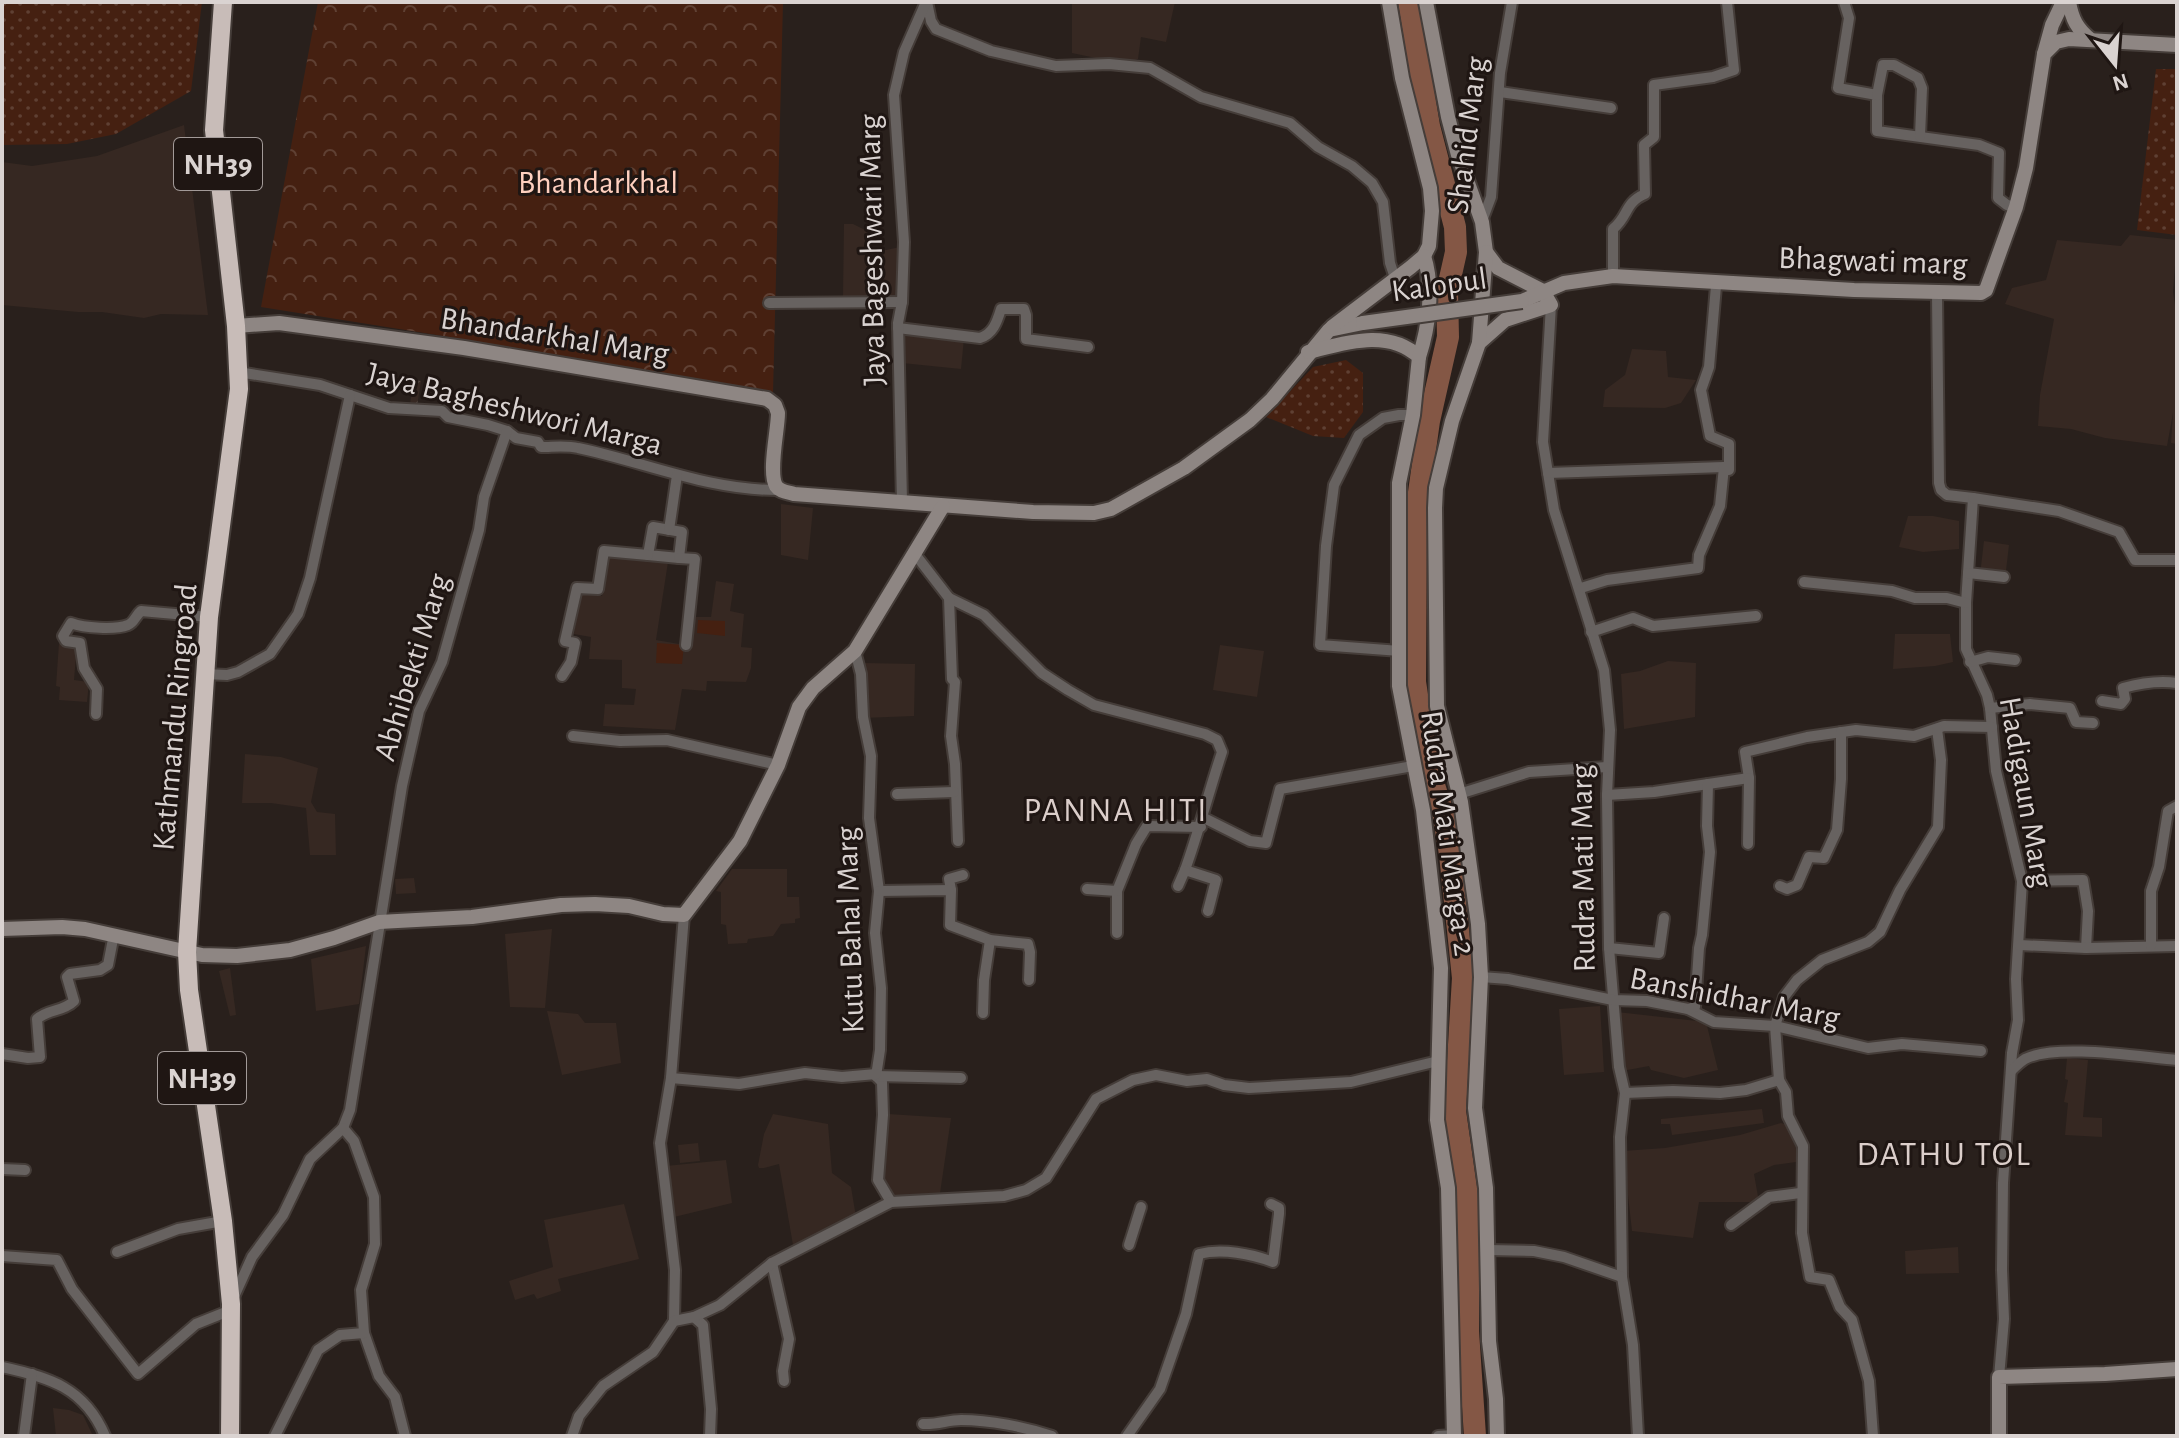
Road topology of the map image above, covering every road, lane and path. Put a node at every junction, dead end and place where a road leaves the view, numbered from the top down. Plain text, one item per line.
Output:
1 (223, 2) edge
2 (927, 2) edge
3 (1389, 2) edge
4 (1426, 2) edge
5 (1512, 2) edge
6 (1727, 2) edge
7 (1844, 2) edge
8 (2066, 2) edge
9 (2091, 40) junction
10 (2177, 45) edge
11 (2044, 54) junction
12 (1500, 92) junction
13 (1877, 95) junction
14 (1611, 108) dead end
15 (1920, 136) junction
16 (2016, 207) junction
17 (1482, 222) junction
18 (1486, 252) junction
19 (1424, 256) junction
20 (1613, 276) junction
21 (1395, 278) junction
22 (1710, 280) junction
23 (1543, 291) junction
24 (1937, 293) junction
25 (1522, 301) joint
26 (902, 302) junction
27 (769, 303) dead end
28 (1551, 305) junction
29 (236, 326) junction
30 (898, 328) junction
31 (1329, 330) junction
32 (1479, 343) junction
33 (1088, 347) dead end
34 (1308, 352) junction
35 (1419, 357) junction
36 (238, 372) junction
37 (350, 395) junction
38 (1413, 415) junction
39 (507, 431) junction
40 (1724, 467) junction
41 (1548, 473) junction
42 (677, 475) junction
43 (778, 487) junction
44 (1973, 498) junction
45 (902, 502) junction
46 (943, 506) junction
47 (669, 530) junction
48 (915, 554) junction
49 (648, 555) junction
50 (679, 558) junction
51 (2177, 560) edge
52 (1968, 573) junction
53 (2004, 577) dead end
54 (1804, 582) dead end
55 (1581, 588) junction
56 (949, 598) junction
57 (1966, 603) junction
58 (1756, 616) dead end
59 (209, 617) junction
60 (1591, 632) junction
61 (686, 645) dead end
62 (855, 651) junction
63 (1400, 651) junction
64 (2015, 660) dead end
65 (1970, 662) junction
66 (204, 674) junction
67 (562, 676) dead end
68 (2177, 683) edge
69 (2102, 701) dead end
70 (1990, 708) junction
71 (96, 714) dead end
72 (2093, 723) dead end
73 (1992, 727) junction
74 (1937, 729) junction
75 (1841, 732) junction
76 (573, 736) dead end
77 (778, 765) junction
78 (1413, 766) junction
79 (1607, 767) junction
80 (1749, 778) junction
81 (1708, 784) junction
82 (954, 792) junction
83 (897, 794) dead end
84 (1459, 794) junction
85 (1607, 795) junction
86 (2177, 806) edge
87 (1202, 822) junction
88 (958, 841) dead end
89 (1748, 844) dead end
90 (1185, 870) junction
91 (963, 875) dead end
92 (2022, 881) junction
93 (1178, 886) dead end
94 (1780, 886) dead end
95 (1087, 889) dead end
96 (951, 890) junction
97 (879, 891) junction
98 (1117, 891) junction
99 (1208, 911) dead end
100 (684, 915) junction
101 (1664, 918) dead end
102 (2, 920) edge
103 (379, 922) junction
104 (2, 929) edge
105 (1117, 933) dead end
106 (114, 934) junction
107 (990, 940) junction
108 (2019, 945) junction
109 (2151, 946) junction
110 (2177, 946) edge
111 (187, 947) junction
112 (1609, 948) junction
113 (2086, 948) junction
114 (1481, 977) junction
115 (1029, 980) dead end
116 (1613, 1000) junction
117 (1688, 1009) junction
118 (983, 1013) dead end
119 (1775, 1026) junction
120 (1981, 1051) dead end
121 (2, 1054) edge
122 (2177, 1060) edge
123 (1438, 1061) junction
124 (2011, 1071) junction
125 (876, 1075) junction
126 (671, 1078) junction
127 (961, 1078) dead end
128 (1779, 1080) junction
129 (1625, 1093) junction
130 (343, 1128) junction
131 (2, 1169) edge
132 (25, 1170) dead end
133 (1800, 1193) junction
134 (891, 1202) junction
135 (1271, 1204) dead end
136 (1141, 1207) dead end
137 (223, 1221) junction
138 (1731, 1225) dead end
139 (1129, 1245) dead end
140 (1488, 1250) junction
141 (117, 1252) dead end
142 (2, 1256) edge
143 (772, 1263) junction
144 (1622, 1277) junction
145 (231, 1307) junction
146 (694, 1317) junction
147 (674, 1321) junction
148 (364, 1333) junction
149 (2, 1367) edge
150 (2177, 1369) edge
151 (32, 1374) junction
152 (1999, 1377) junction
153 (784, 1381) dead end
154 (923, 1424) dead end
155 (24, 1436) edge
156 (105, 1436) edge
157 (230, 1436) edge
158 (275, 1436) edge
159 (405, 1436) edge
160 (572, 1436) edge
161 (710, 1436) edge
162 (1052, 1436) edge
163 (1127, 1436) edge
164 (1438, 1436) edge
165 (1454, 1436) edge
166 (1497, 1436) edge
167 (1638, 1436) edge
168 (1873, 1436) edge
169 (1999, 1436) edge

1 - 29 highway, Kathmandu Ringroad / NH39
2 - 21 street
2 - 26 street, Jaya Bageshwari Marg
3 - 19 main road, Rudra Mati Marga-2
4 - 17 main road
5 - 12 street, Shahid Marg
6 - 20 street
7 - 13 street
8 - 9 main road
8 - 11 main road, Bhagwati marg
9 - 10 main road
9 - 11 main road
11 - 16 main road, Bhagwati marg
12 - 14 street
12 - 17 street, Shahid Marg
13 - 15 street
13 - 15 street
15 - 16 street
16 - 24 main road, Bhagwati marg
17 - 18 main road, Shahid Marg
18 - 23 main road, Shahid Marg
18 - 32 main road
19 - 21 main road
19 - 35 main road, Rudra Mati Marga-2
20 - 22 main road, Bhagwati marg
20 - 23 main road, Bhagwati marg
21 - 31 main road
22 - 24 main road, Bhagwati marg
22 - 40 street
23 - 25 main road, Bhagwati marg
23 - 28 main road
24 - 44 street
25 - 31 main road, Kalopul, bridge
26 - 27 street
26 - 30 street, Jaya Bageshwari Marg
28 - 32 main road
28 - 41 street, Rudra Mati Marg
29 - 36 highway, Kathmandu Ringroad / NH39
29 - 43 main road, Bhandarkhal Marg
30 - 33 street
30 - 45 street, Jaya Bageshwari Marg
31 - 34 main road
32 - 84 main road
34 - 35 main road
34 - 46 main road
35 - 38 main road, Rudra Mati Marga-2
36 - 37 street, Jaya Bagheshwori Marga
36 - 59 highway, Kathmandu Ringroad / NH39
37 - 39 street, Jaya Bagheshwori Marga
37 - 66 street
38 - 63 main road, Rudra Mati Marga-2
38 - 63 street
39 - 42 street, Jaya Bagheshwori Marga
39 - 103 street, Abhibekti Marg
40 - 41 street
40 - 55 street
41 - 55 street, Rudra Mati Marg
42 - 43 street, Jaya Bagheshwori Marga
42 - 47 street
43 - 45 main road
44 - 51 street
44 - 52 street, Hadigaun Marg
45 - 46 main road
46 - 48 main road
47 - 49 street
47 - 50 street
48 - 56 street
48 - 62 main road
49 - 50 street
49 - 67 street
50 - 61 street
52 - 53 street
52 - 57 street, Hadigaun Marg
54 - 57 street
55 - 60 street, Rudra Mati Marg
56 - 82 street
56 - 87 street
57 - 65 street, Hadigaun Marg
58 - 60 street
59 - 66 highway, Kathmandu Ringroad / NH39
59 - 71 street
60 - 79 street, Rudra Mati Marg
62 - 77 main road
62 - 97 street, Kutu Bahal Marg
63 - 78 main road, Rudra Mati Marga-2
64 - 65 street
65 - 70 street, Hadigaun Marg
66 - 111 highway, Kathmandu Ringroad / NH39
68 - 69 street
70 - 72 street
70 - 73 street, Hadigaun Marg
73 - 74 street
73 - 92 street, Hadigaun Marg
74 - 75 street
74 - 119 street
75 - 80 street
75 - 94 street
76 - 77 street
77 - 100 main road
78 - 87 street
78 - 123 main road, Rudra Mati Marga-2
79 - 84 street
79 - 85 street, Rudra Mati Marg
80 - 81 street
80 - 89 street
81 - 85 street
81 - 117 street
82 - 83 street
82 - 88 street
84 - 114 main road
85 - 112 street, Rudra Mati Marg
86 - 109 street
87 - 90 street
87 - 98 street
90 - 93 street
90 - 99 street
91 - 96 street
92 - 108 street, Hadigaun Marg
92 - 113 street
95 - 98 street
96 - 97 street
96 - 107 street
97 - 125 street, Kutu Bahal Marg
98 - 105 street
100 - 103 main road
100 - 126 street
101 - 112 street
102 - 111 main road
103 - 111 main road
103 - 130 street, Abhibekti Marg
104 - 106 main road
106 - 111 main road
106 - 121 street
107 - 115 street
107 - 118 street
108 - 113 street
108 - 124 street, Hadigaun Marg
109 - 110 street
109 - 113 street
111 - 137 highway, Kathmandu Ringroad / NH39
112 - 116 street, Rudra Mati Marg
114 - 116 street, Banshidhar Marg
114 - 140 main road
116 - 117 street, Banshidhar Marg
116 - 129 street, Rudra Mati Marg
117 - 119 street, Banshidhar Marg
119 - 120 street, Banshidhar Marg
119 - 128 street
122 - 124 street
123 - 134 street
123 - 165 main road, Rudra Mati Marga-2
124 - 152 street, Hadigaun Marg
125 - 126 street
125 - 127 street
125 - 134 street, Kutu Bahal Marg
126 - 147 street
128 - 129 street
128 - 133 street
129 - 144 street, Rudra Mati Marg
130 - 145 street
130 - 148 street
131 - 132 street
133 - 138 street
133 - 168 street
134 - 143 street
135 - 163 street
136 - 139 street
137 - 141 street
137 - 145 highway, Kathmandu Ringroad / NH39
140 - 144 street
140 - 166 main road
142 - 145 street
143 - 146 street
143 - 153 street
144 - 167 street, Rudra Mati Marg
145 - 157 highway, Kathmandu Ringroad / NH39
146 - 147 street
146 - 161 street
147 - 160 street
148 - 158 street
148 - 159 street
149 - 151 street
150 - 152 main road
151 - 155 street
151 - 156 street
152 - 169 main road
154 - 162 street
164 - 165 street

